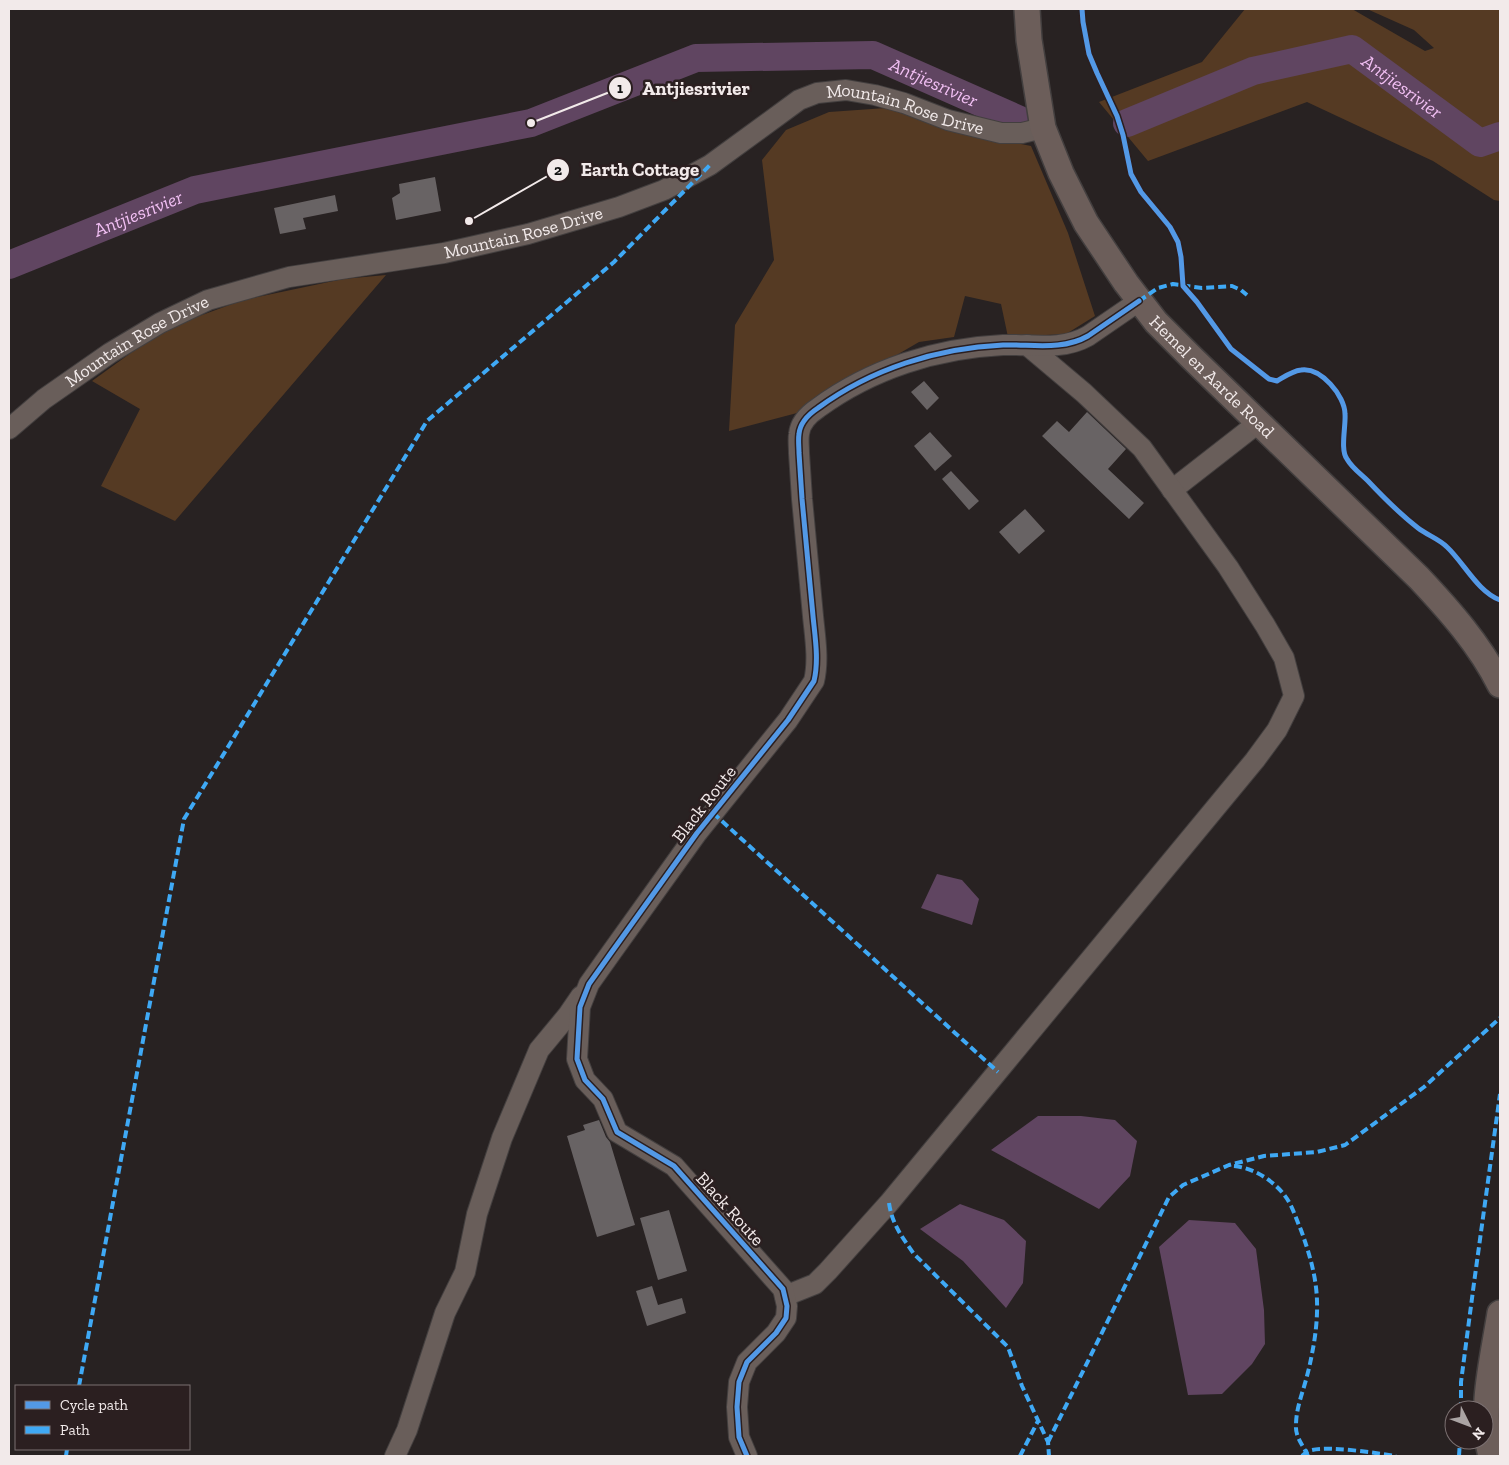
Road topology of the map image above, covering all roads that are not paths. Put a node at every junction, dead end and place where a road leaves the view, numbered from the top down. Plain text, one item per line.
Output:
1 (1027, 9) edge
2 (1043, 128) junction
3 (1139, 301) junction
4 (1027, 345) junction
5 (1258, 423) junction
6 (9, 430) edge
7 (1172, 490) junction
8 (1499, 678) edge
9 (589, 984) junction
10 (785, 1296) junction
11 (1500, 1313) edge
12 (395, 1456) edge
13 (748, 1456) edge
14 (1491, 1456) edge

1 - 2 main road, Hemel en Aarde Road
2 - 3 main road, Hemel en Aarde Road
2 - 6 street, Mountain Rose Drive
3 - 4 street, Black Route
3 - 5 main road, Hemel en Aarde Road
4 - 7 street
4 - 9 street, Black Route
5 - 7 street
5 - 8 main road, Hemel en Aarde Road
7 - 10 street
9 - 10 street, Black Route
9 - 12 street, Black Route
10 - 13 street
11 - 14 main road

